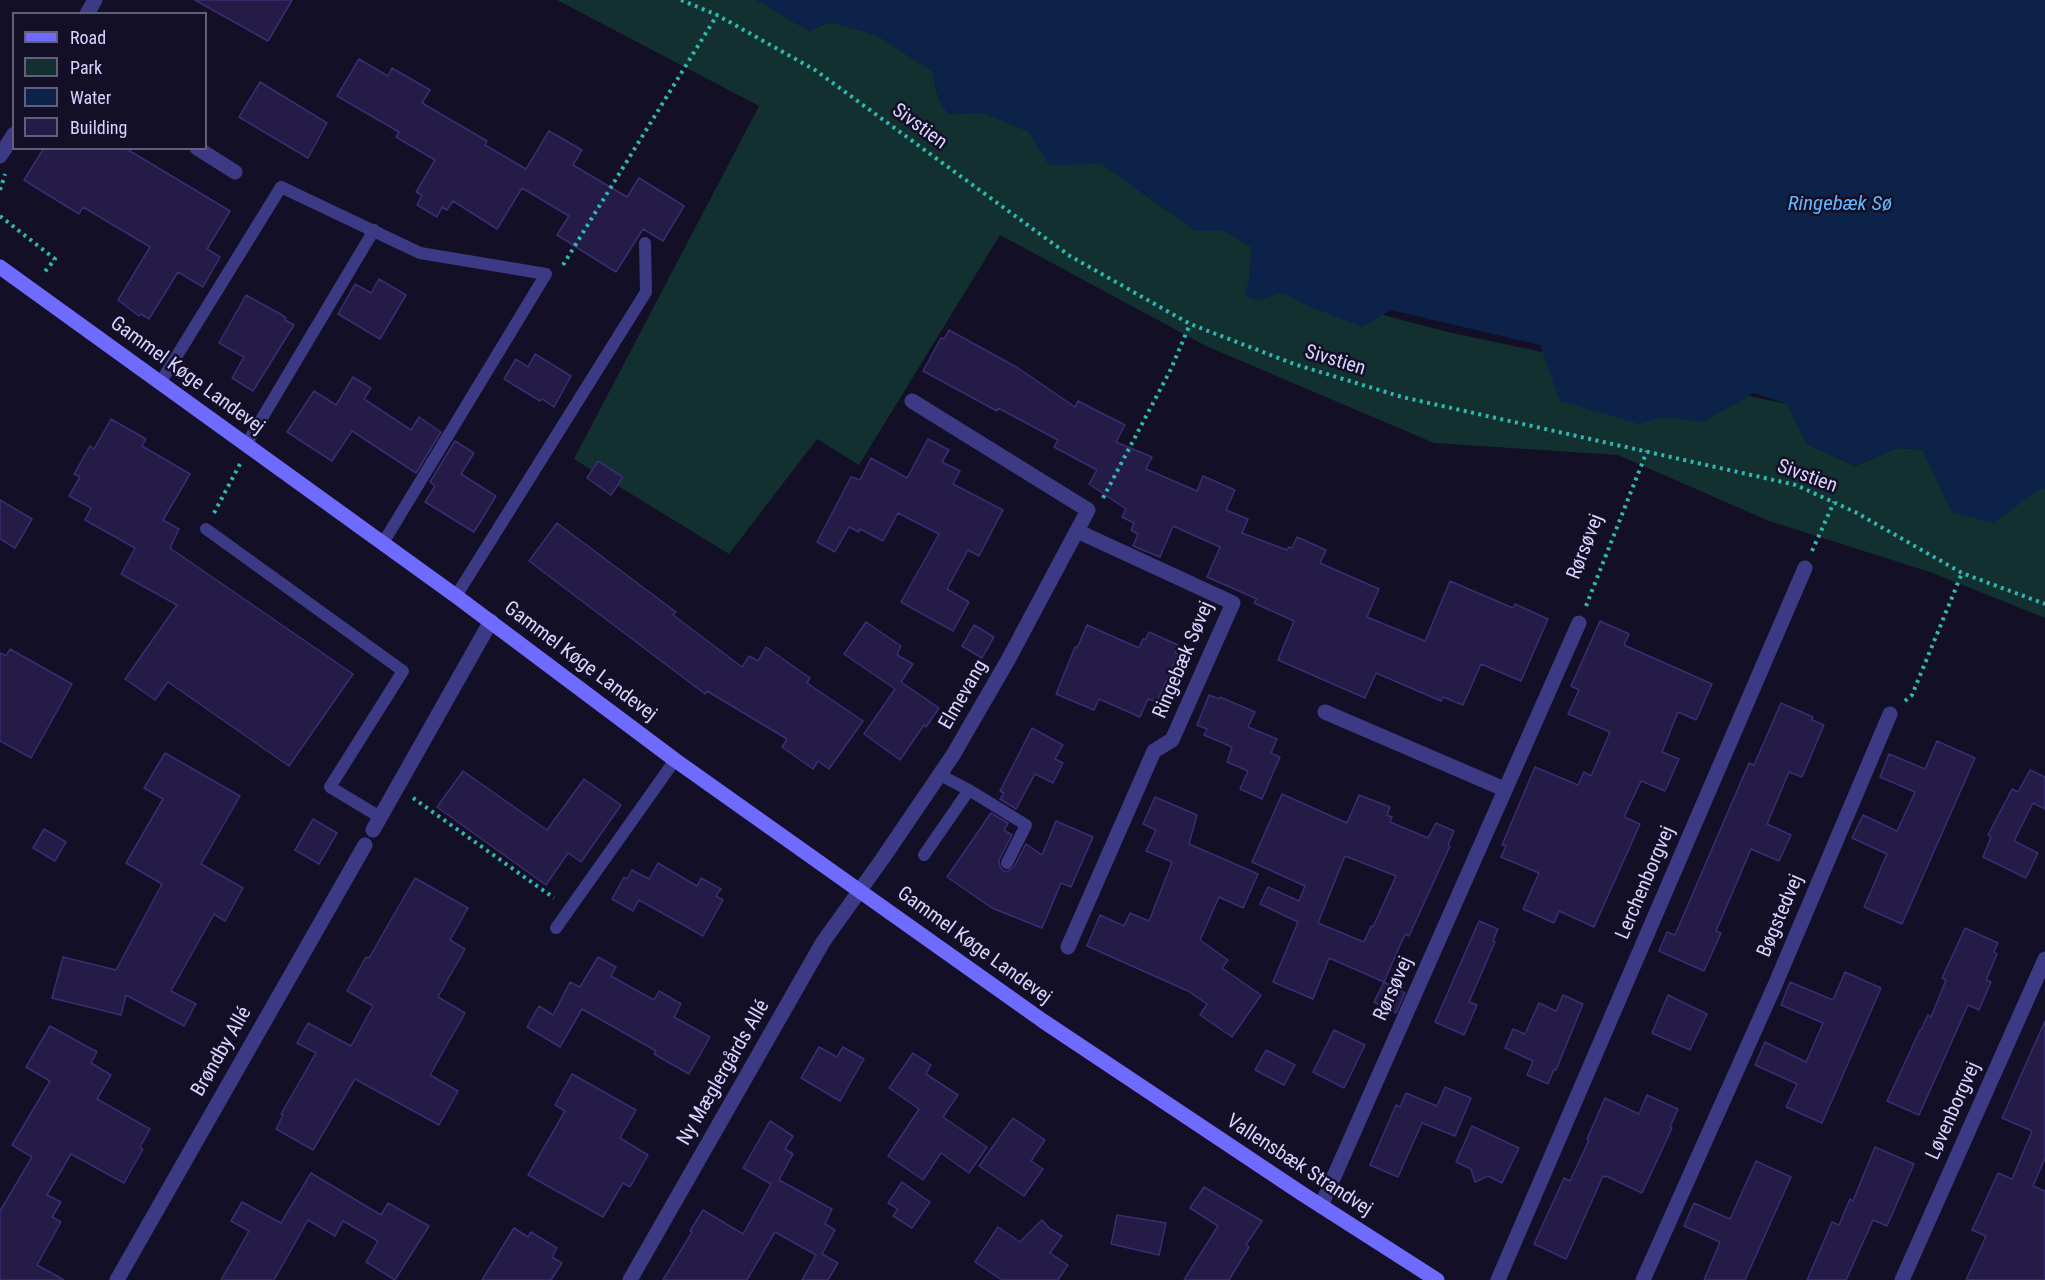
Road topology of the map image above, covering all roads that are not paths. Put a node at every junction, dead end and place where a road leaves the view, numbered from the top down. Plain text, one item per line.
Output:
1 (12, 137) edge
2 (200, 150) edge
3 (0, 156) edge
4 (235, 172) dead end
5 (374, 230) junction
6 (645, 243) dead end
7 (0, 267) edge
8 (160, 383) junction
9 (912, 401) dead end
10 (248, 446) junction
11 (206, 528) road end
12 (1077, 531) junction
13 (382, 543) junction
14 (1804, 568) road end
15 (456, 596) junction
16 (491, 621) junction
17 (1579, 623) road end
18 (1325, 712) dead end
19 (1890, 714) road end
20 (675, 760) junction
21 (940, 775) junction
22 (1504, 789) junction
23 (969, 790) junction
24 (377, 824) joint
25 (364, 845) dead end
26 (924, 855) dead end
27 (1007, 863) dead end
28 (860, 890) junction
29 (556, 928) dead end
30 (1068, 947) dead end
31 (2045, 958) edge
32 (1139, 1086) joint
33 (1322, 1206) junction
34 (117, 1280) edge
35 (630, 1280) edge
36 (1437, 1280) edge
37 (1498, 1280) edge
38 (1643, 1280) edge
39 (1902, 1280) edge

1 - 3 street
2 - 4 street
5 - 8 lane
5 - 10 lane
5 - 13 lane
6 - 15 lane
7 - 8 main road, Gammel Køge Landevej
8 - 10 main road, Gammel Køge Landevej
9 - 12 street, Elmevang
10 - 13 main road, Gammel Køge Landevej
11 - 24 lane
12 - 21 street, Elmevang
12 - 30 street, Ringebæk Søvej
13 - 15 main road, Gammel Køge Landevej
14 - 37 street, Lerchenborgvej
15 - 16 main road, Gammel Køge Landevej
16 - 20 main road, Gammel Køge Landevej
16 - 24 street
17 - 22 street, Rørsøvej
18 - 22 street
19 - 38 street, Bøgstedvej
20 - 28 main road, Gammel Køge Landevej
20 - 29 lane
21 - 23 lane
21 - 28 street, Elmevang
22 - 33 street, Rørsøvej
23 - 26 lane
23 - 27 lane
25 - 34 street, Brøndby Allé
28 - 32 main road, Gammel Køge Landevej
28 - 35 street, Ny Mæglergårds Allé
31 - 39 street, Løvenborgvej
32 - 33 main road, Vallensbæk Strandvej
33 - 36 main road, Vallensbæk Strandvej

